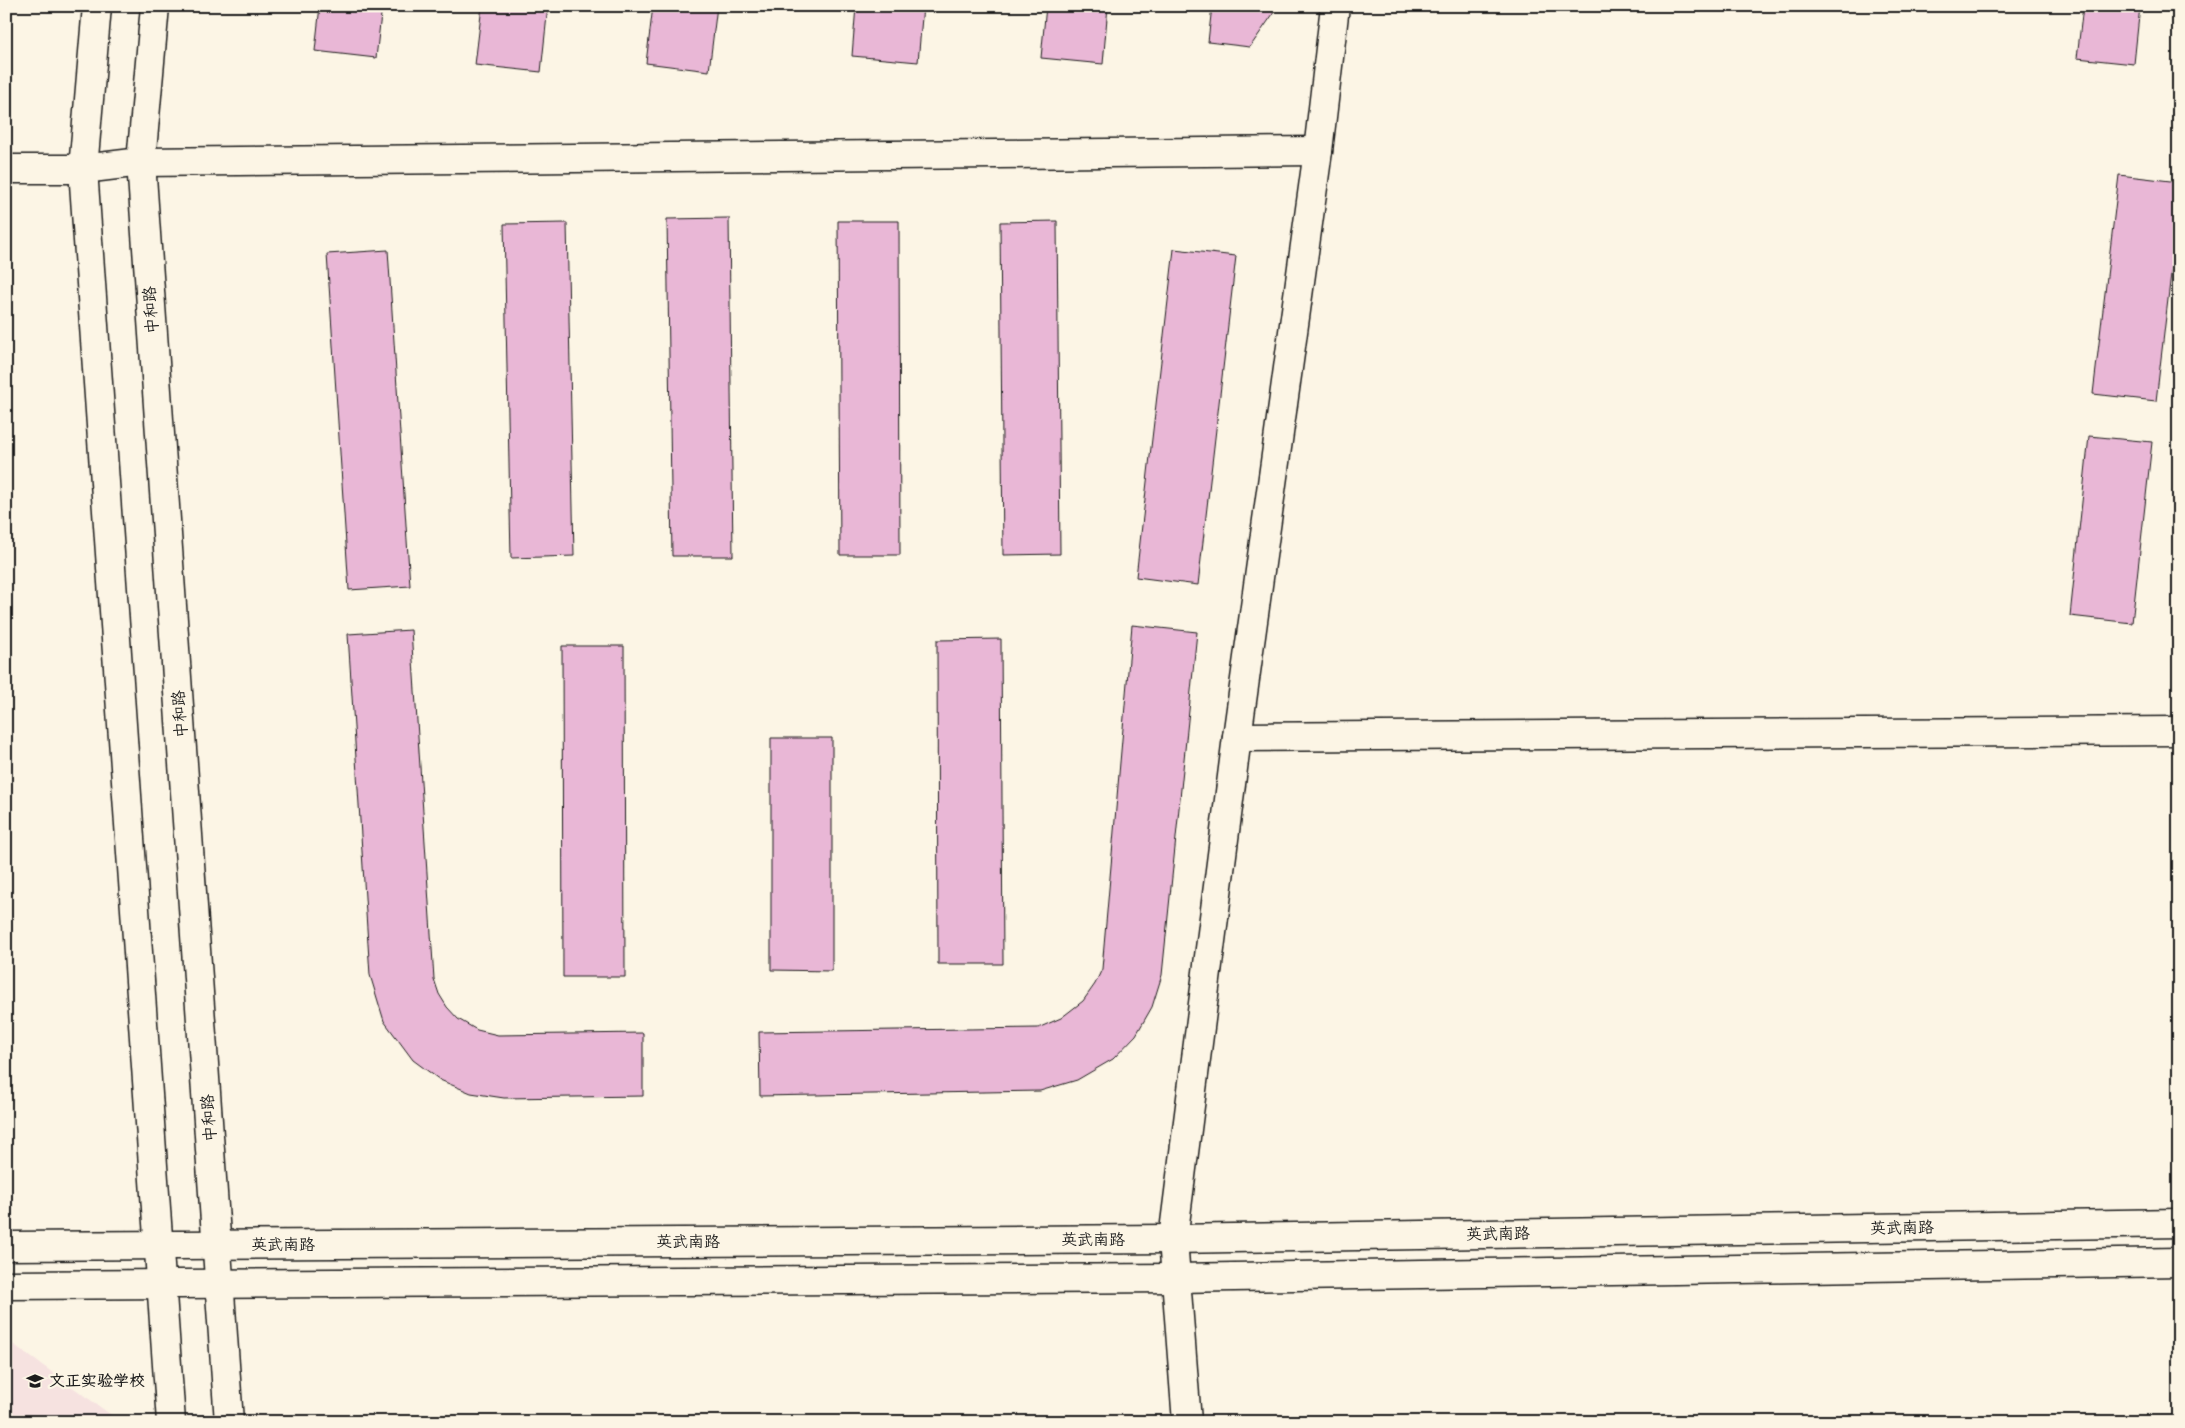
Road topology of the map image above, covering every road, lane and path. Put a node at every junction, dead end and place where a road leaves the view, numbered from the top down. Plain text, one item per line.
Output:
1 (97, 6) edge
2 (155, 6) edge
3 (1335, 6) edge
4 (1318, 151) junction
5 (141, 162) junction
6 (83, 169) junction
7 (6, 170) edge
8 (2179, 731) edge
9 (1237, 737) junction
10 (2179, 1223) edge
11 (1173, 1239) junction
12 (160, 1244) junction
13 (218, 1245) junction
14 (6, 1246) edge
15 (2179, 1262) edge
16 (1176, 1278) junction
17 (162, 1283) junction
18 (220, 1284) junction
19 (6, 1285) edge
20 (171, 1422) edge
21 (229, 1422) edge
22 (1187, 1422) edge

1 - 6 main road
2 - 5 main road, 中和路
3 - 4 main road
4 - 5 main road
4 - 9 main road
5 - 6 main road
5 - 13 main road, 中和路
6 - 7 main road
6 - 12 main road
8 - 9 main road
9 - 11 main road
10 - 11 main road, 英武南路
11 - 13 main road, 英武南路
11 - 16 main road
12 - 13 main road, 英武南路
12 - 14 main road, 英武南路
12 - 17 main road
13 - 18 main road, 中和路
15 - 16 main road
16 - 18 main road
16 - 22 main road
17 - 18 main road
17 - 19 main road
17 - 20 main road
18 - 21 main road, 中和路

